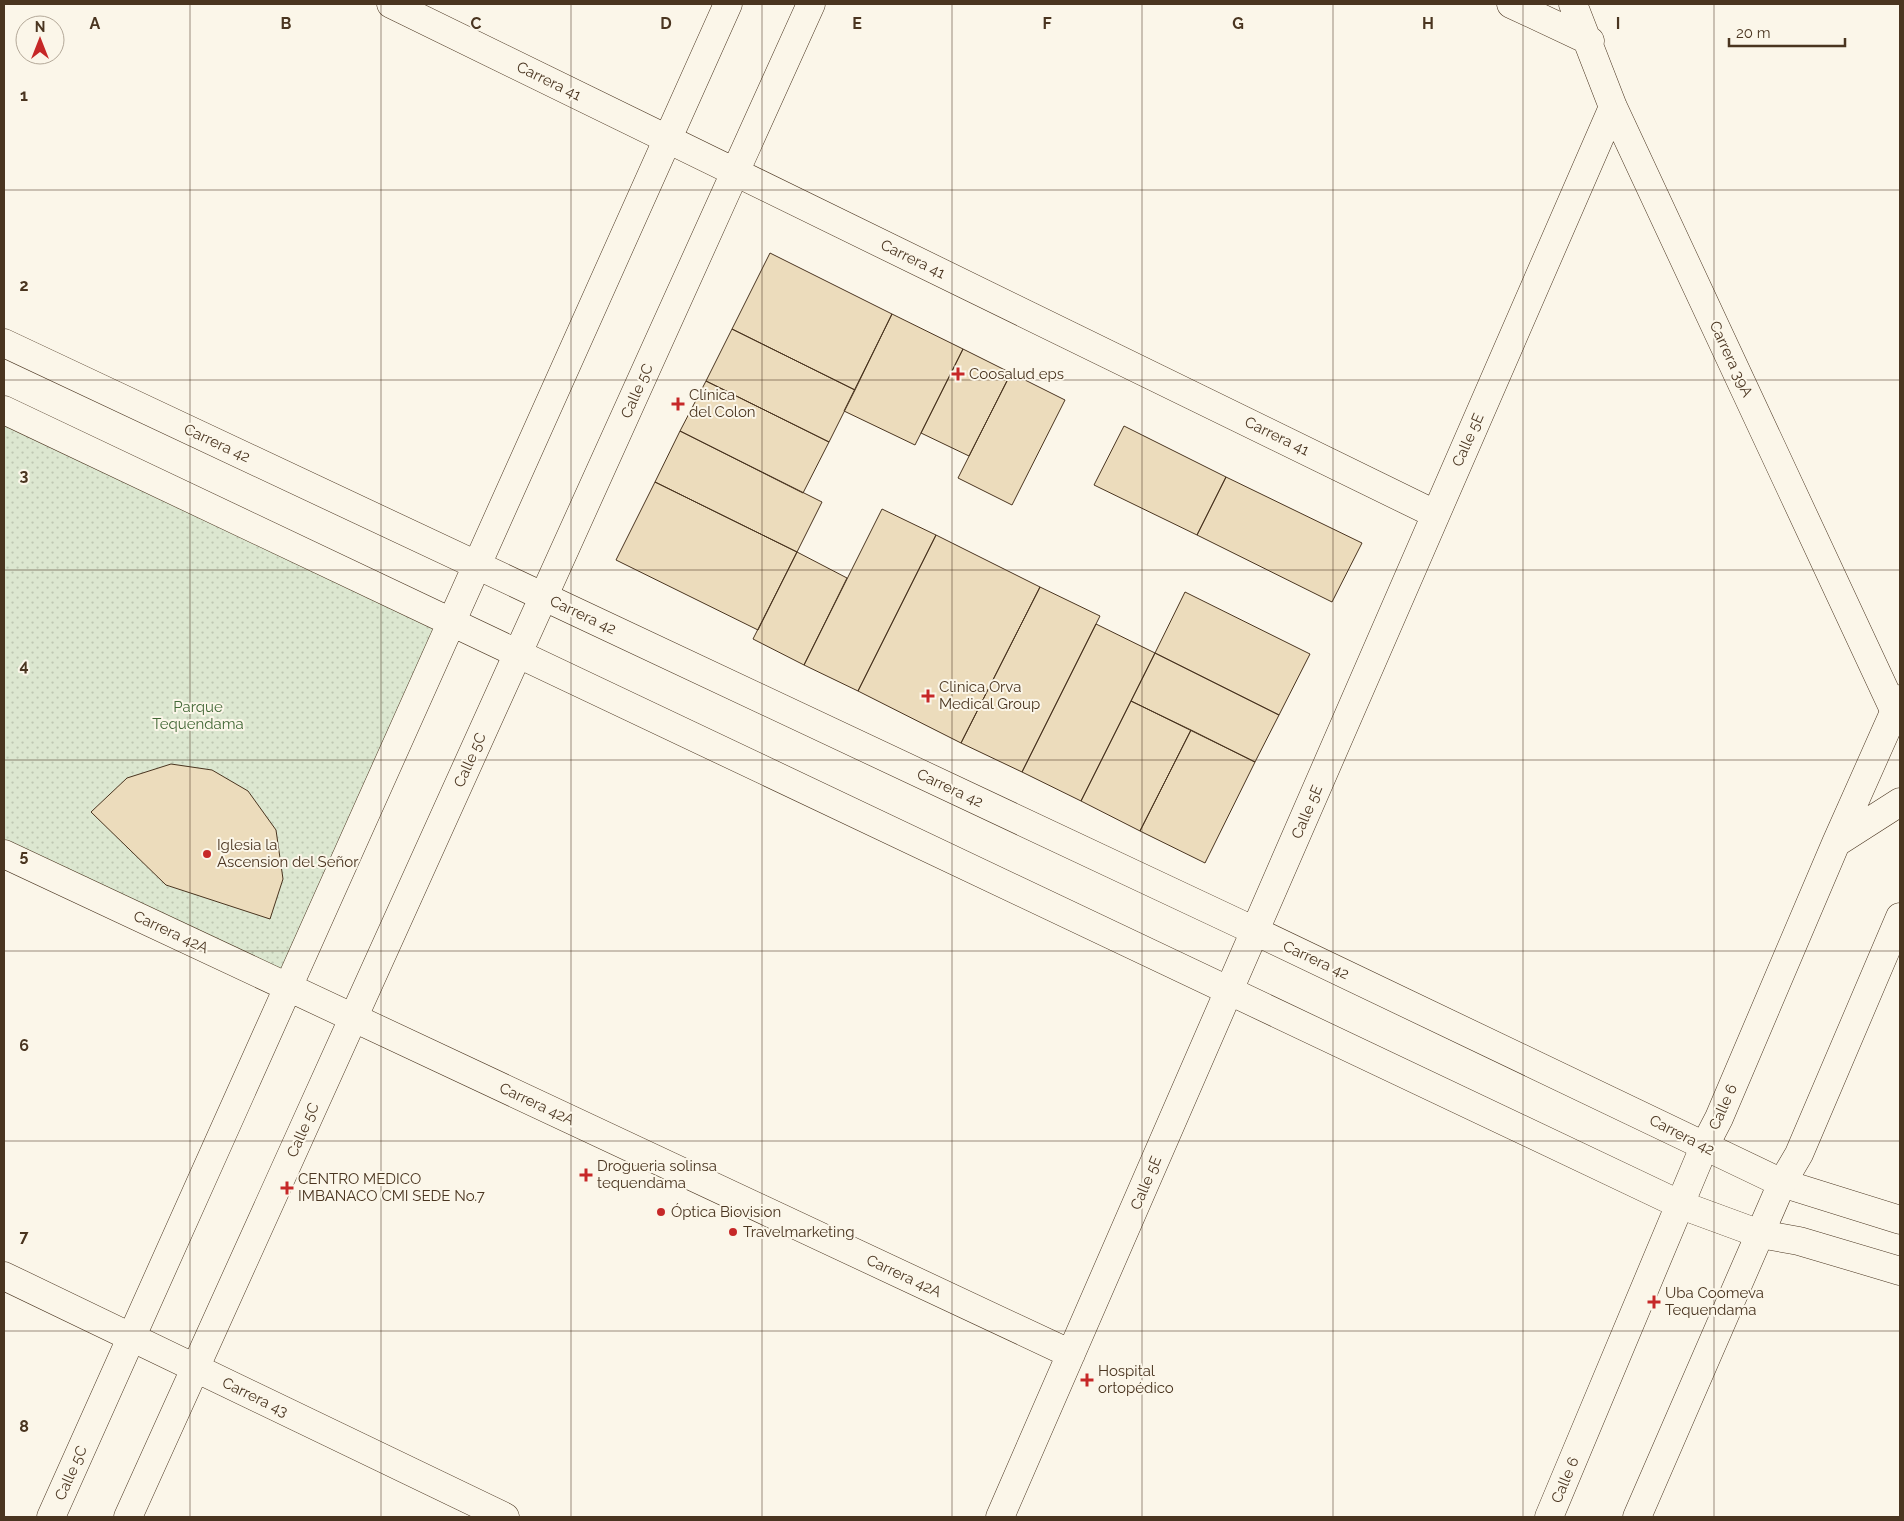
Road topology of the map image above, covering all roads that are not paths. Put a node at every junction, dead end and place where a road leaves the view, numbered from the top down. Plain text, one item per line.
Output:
1 (391, 4) edge
2 (728, 4) edge
3 (811, 4) edge
4 (1511, 4) edge
5 (1574, 4) edge
6 (1590, 42) junction
7 (1614, 106) junction
8 (668, 139) junction
9 (735, 172) junction
10 (4, 343) edge
11 (4, 410) edge
12 (1435, 514) junction
13 (477, 565) junction
14 (544, 597) junction
15 (451, 623) junction
16 (518, 654) junction
17 (1897, 706) edge
18 (1900, 802) edge
19 (1836, 843) junction
20 (4, 854) edge
21 (1900, 917) edge
22 (1255, 931) junction
23 (288, 987) junction
24 (1229, 992) junction
25 (353, 1018) junction
26 (1704, 1147) junction
27 (1782, 1183) junction
28 (1681, 1205) junction
29 (1900, 1220) edge
30 (1760, 1234) junction
31 (1900, 1272) edge
32 (4, 1276) edge
33 (131, 1338) junction
34 (1072, 1354) junction
35 (195, 1368) junction
36 (51, 1517) edge
37 (128, 1517) edge
38 (505, 1517) edge
39 (1000, 1517) edge
40 (1549, 1517) edge
41 (1637, 1517) edge

1 - 8 street, Carrera 41
2 - 8 street, Calle 5C
3 - 9 street, Calle 5C
4 - 6 street
5 - 6 street, Carrera 39A
6 - 7 street, Carrera 39A
7 - 12 street, Calle 5E
7 - 17 street, Carrera 39A
8 - 9 street, Carrera 41
8 - 13 street, Calle 5C
9 - 12 street, Carrera 41
9 - 14 street, Calle 5C
10 - 13 street, Carrera 42
11 - 15 street
12 - 22 street, Calle 5E
13 - 14 street, Carrera 42
13 - 15 street, Calle 5C
14 - 16 street, Calle 5C
14 - 22 street, Carrera 42
15 - 16 street
15 - 23 street, Calle 5C
16 - 24 street
16 - 25 street, Calle 5C
17 - 19 street, Calle 6
18 - 19 street
19 - 26 street, Calle 6
20 - 23 street, Carrera 42A
21 - 27 street
22 - 24 street, Calle 5E
22 - 26 street, Carrera 42
23 - 25 street, Carrera 42A
23 - 33 street, Calle 5C
24 - 28 street
24 - 34 street, Calle 5E
25 - 34 street, Carrera 42A
25 - 35 street, Calle 5C
26 - 27 street, Carrera 42
26 - 28 street, Calle 6
27 - 29 street, Carrera 42
27 - 30 street
28 - 30 street
28 - 40 street, Calle 6
30 - 31 street
30 - 41 street
32 - 33 street, Carrera 43
33 - 35 street, Carrera 43
33 - 36 street, Calle 5C
34 - 39 street, Calle 5E
35 - 37 street, Calle 5C
35 - 38 street, Carrera 43

